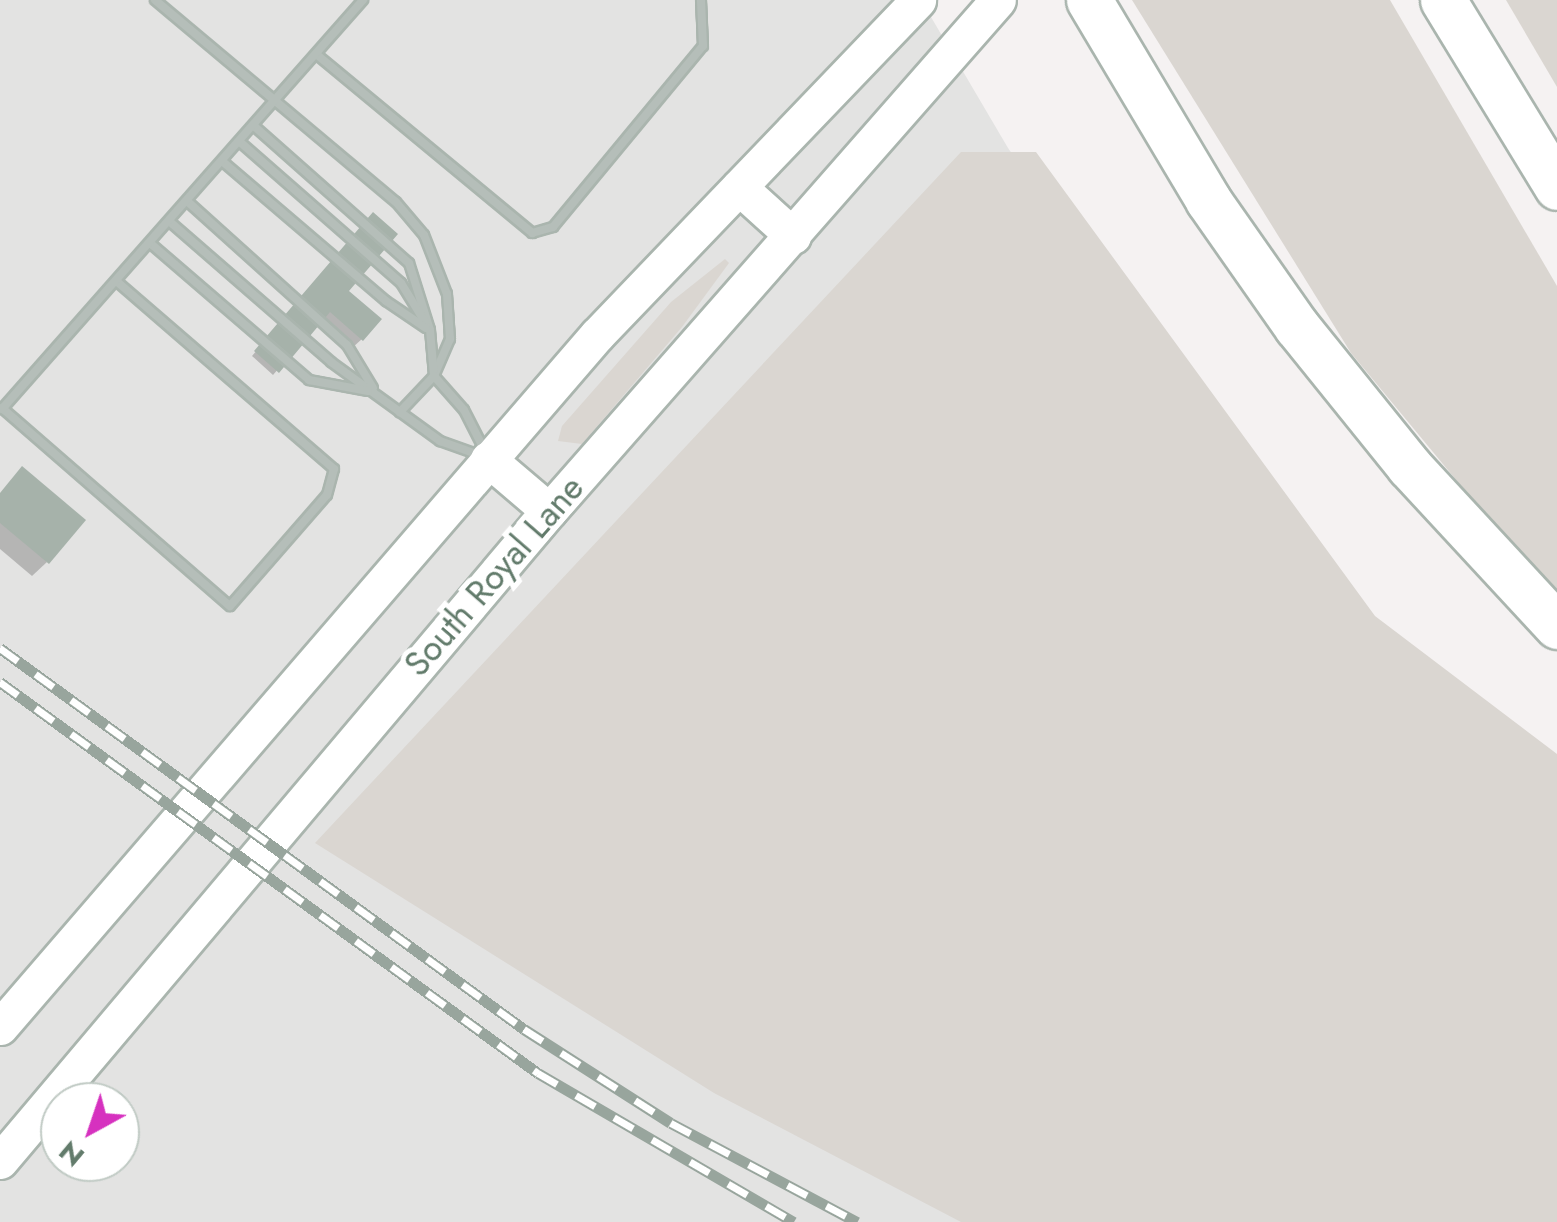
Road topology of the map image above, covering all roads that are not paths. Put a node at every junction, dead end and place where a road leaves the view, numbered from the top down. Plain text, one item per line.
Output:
1 (154, 0) edge
2 (363, 0) edge
3 (700, 0) edge
4 (918, 0) edge
5 (998, 0) edge
6 (1090, 0) edge
7 (1442, 0) edge
8 (316, 54) junction
9 (275, 103) junction
10 (254, 126) junction
11 (240, 142) junction
12 (222, 161) junction
13 (739, 186) junction
14 (1557, 187) edge
15 (187, 202) junction
16 (169, 221) junction
17 (794, 236) junction
18 (150, 243) junction
19 (116, 281) junction
20 (430, 330) junction
21 (434, 376) junction
22 (375, 392) junction
23 (1, 409) edge
24 (400, 412) junction
25 (488, 459) junction
26 (549, 511) junction
27 (1557, 626) edge
28 (0, 1027) edge
29 (0, 1161) edge

1 - 9 lane
2 - 8 lane
3 - 8 lane
4 - 13 main road
5 - 17 main road, South Royal Lane
6 - 27 highway
7 - 14 highway
8 - 9 lane
9 - 10 lane
9 - 21 lane
10 - 11 lane
10 - 20 lane
11 - 12 lane
11 - 20 lane
12 - 15 lane
12 - 20 lane
13 - 17 main road
13 - 25 main road
15 - 16 lane
15 - 22 lane
16 - 18 lane
16 - 22 lane
17 - 26 main road, South Royal Lane
18 - 19 lane
18 - 22 lane
19 - 23 lane
19 - 23 lane
20 - 21 lane
21 - 24 lane
21 - 25 lane
22 - 24 lane
24 - 25 lane
25 - 26 main road
25 - 28 main road
26 - 29 main road, South Royal Lane

